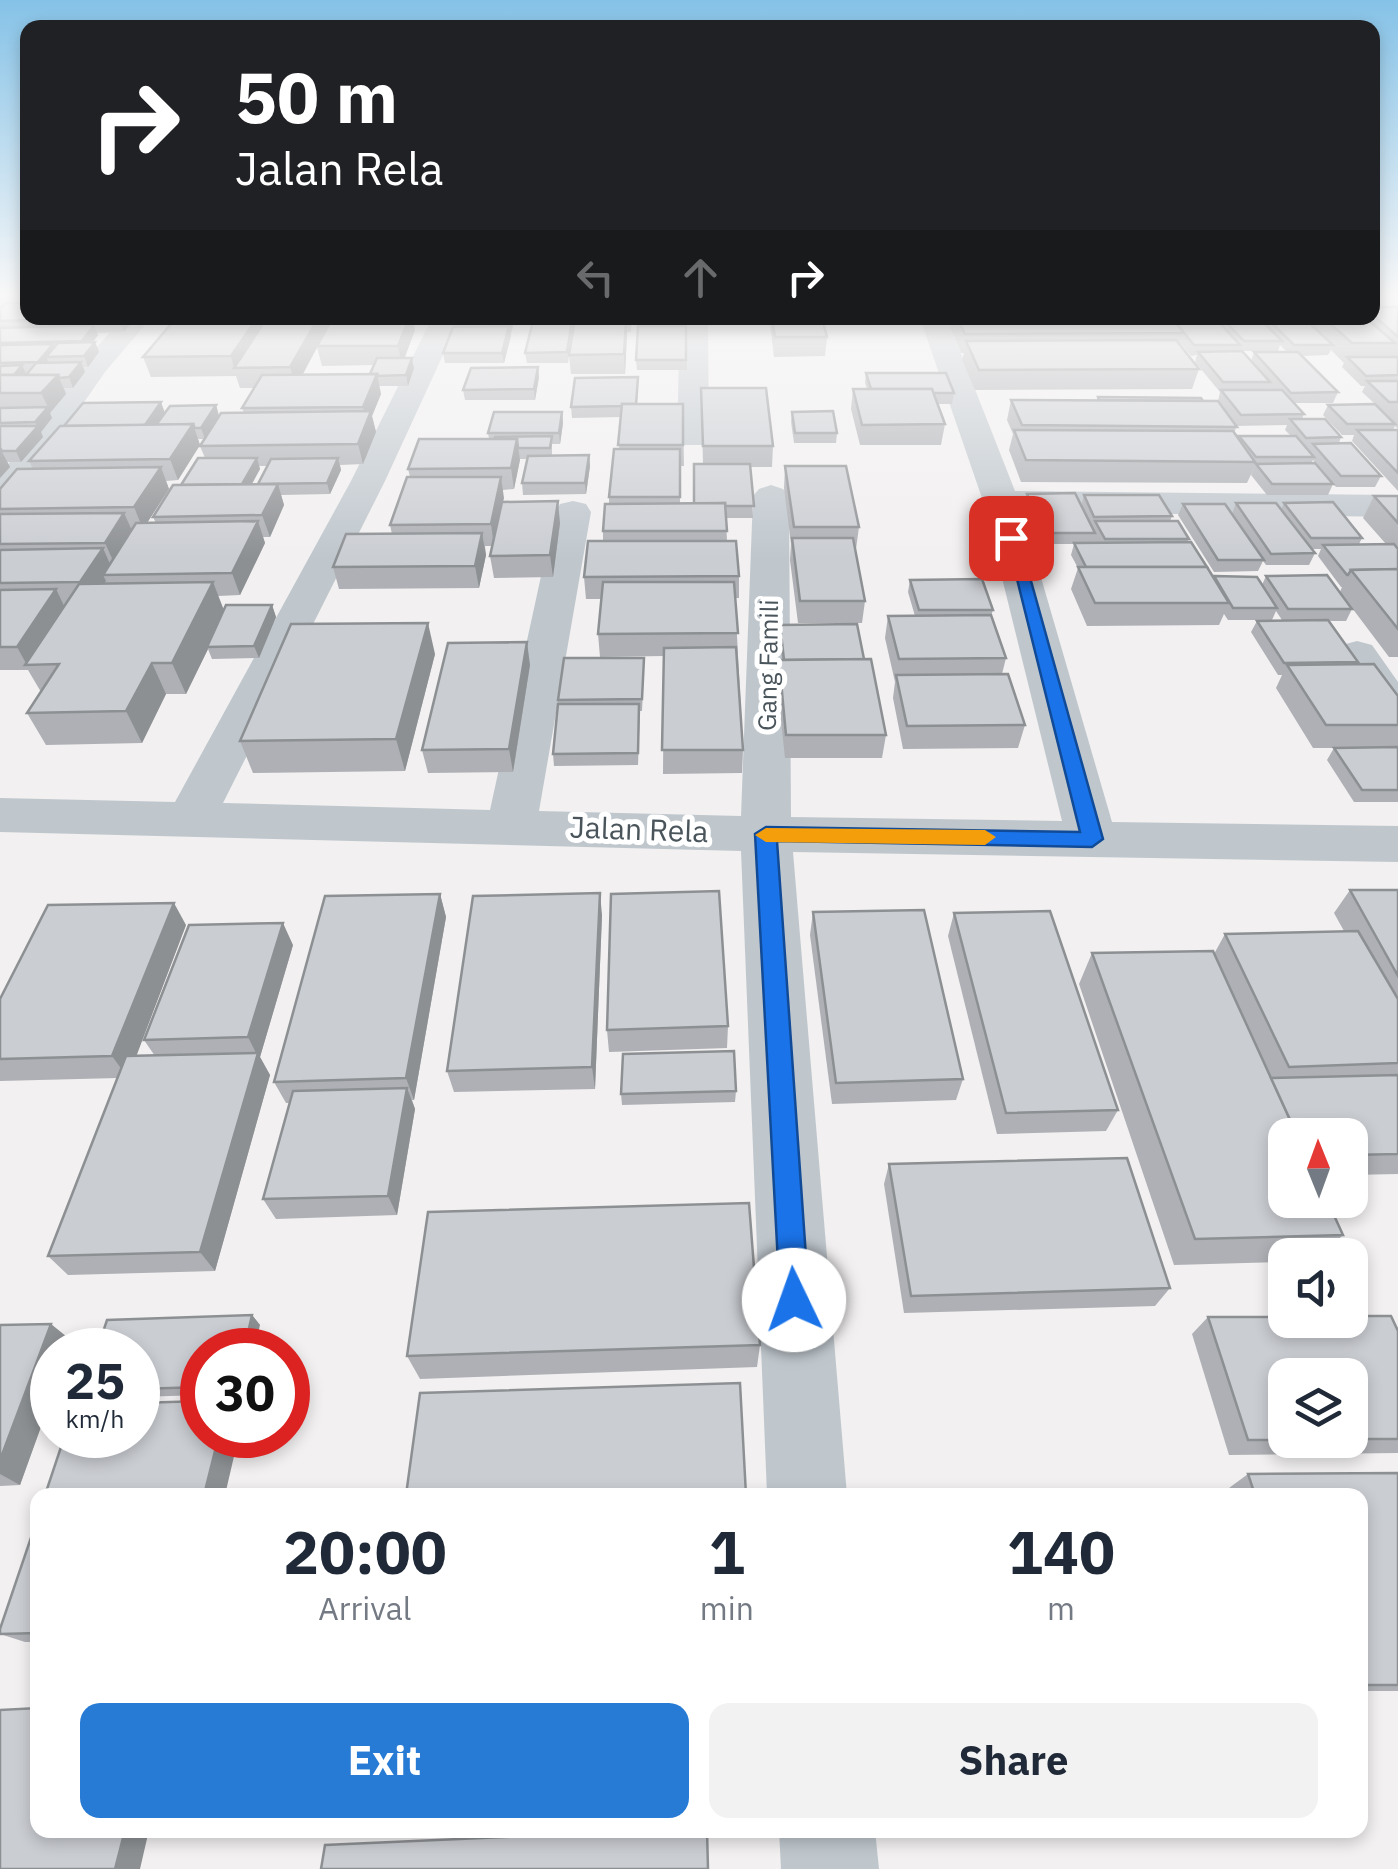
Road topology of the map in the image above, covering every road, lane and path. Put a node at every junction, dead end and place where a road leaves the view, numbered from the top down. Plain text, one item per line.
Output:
1 (83, 384) edge
2 (415, 384) edge
3 (693, 384) edge
4 (975, 384) edge
5 (692, 438) dead end
6 (771, 496) dead end
7 (0, 499) edge
8 (1001, 500) junction
9 (1398, 506) edge
10 (573, 512) dead end
11 (1358, 654) edge
12 (1398, 715) edge
13 (0, 815) edge
14 (191, 818) junction
15 (512, 827) junction
16 (766, 834) junction
17 (1092, 839) junction
18 (1398, 844) edge
19 (806, 1488) edge
20 (828, 1838) edge
21 (830, 1869) edge

1 - 7 street
2 - 14 street
3 - 5 street
4 - 8 street
6 - 16 street, Gang Famili
8 - 9 street
8 - 17 street
10 - 15 street
11 - 12 street
13 - 14 street, Jalan Rela
14 - 15 street, Jalan Rela
15 - 16 street, Jalan Rela
16 - 17 street, Jalan Rela
16 - 19 street, Gang Famili
17 - 18 street, Jalan Rela
20 - 21 street

